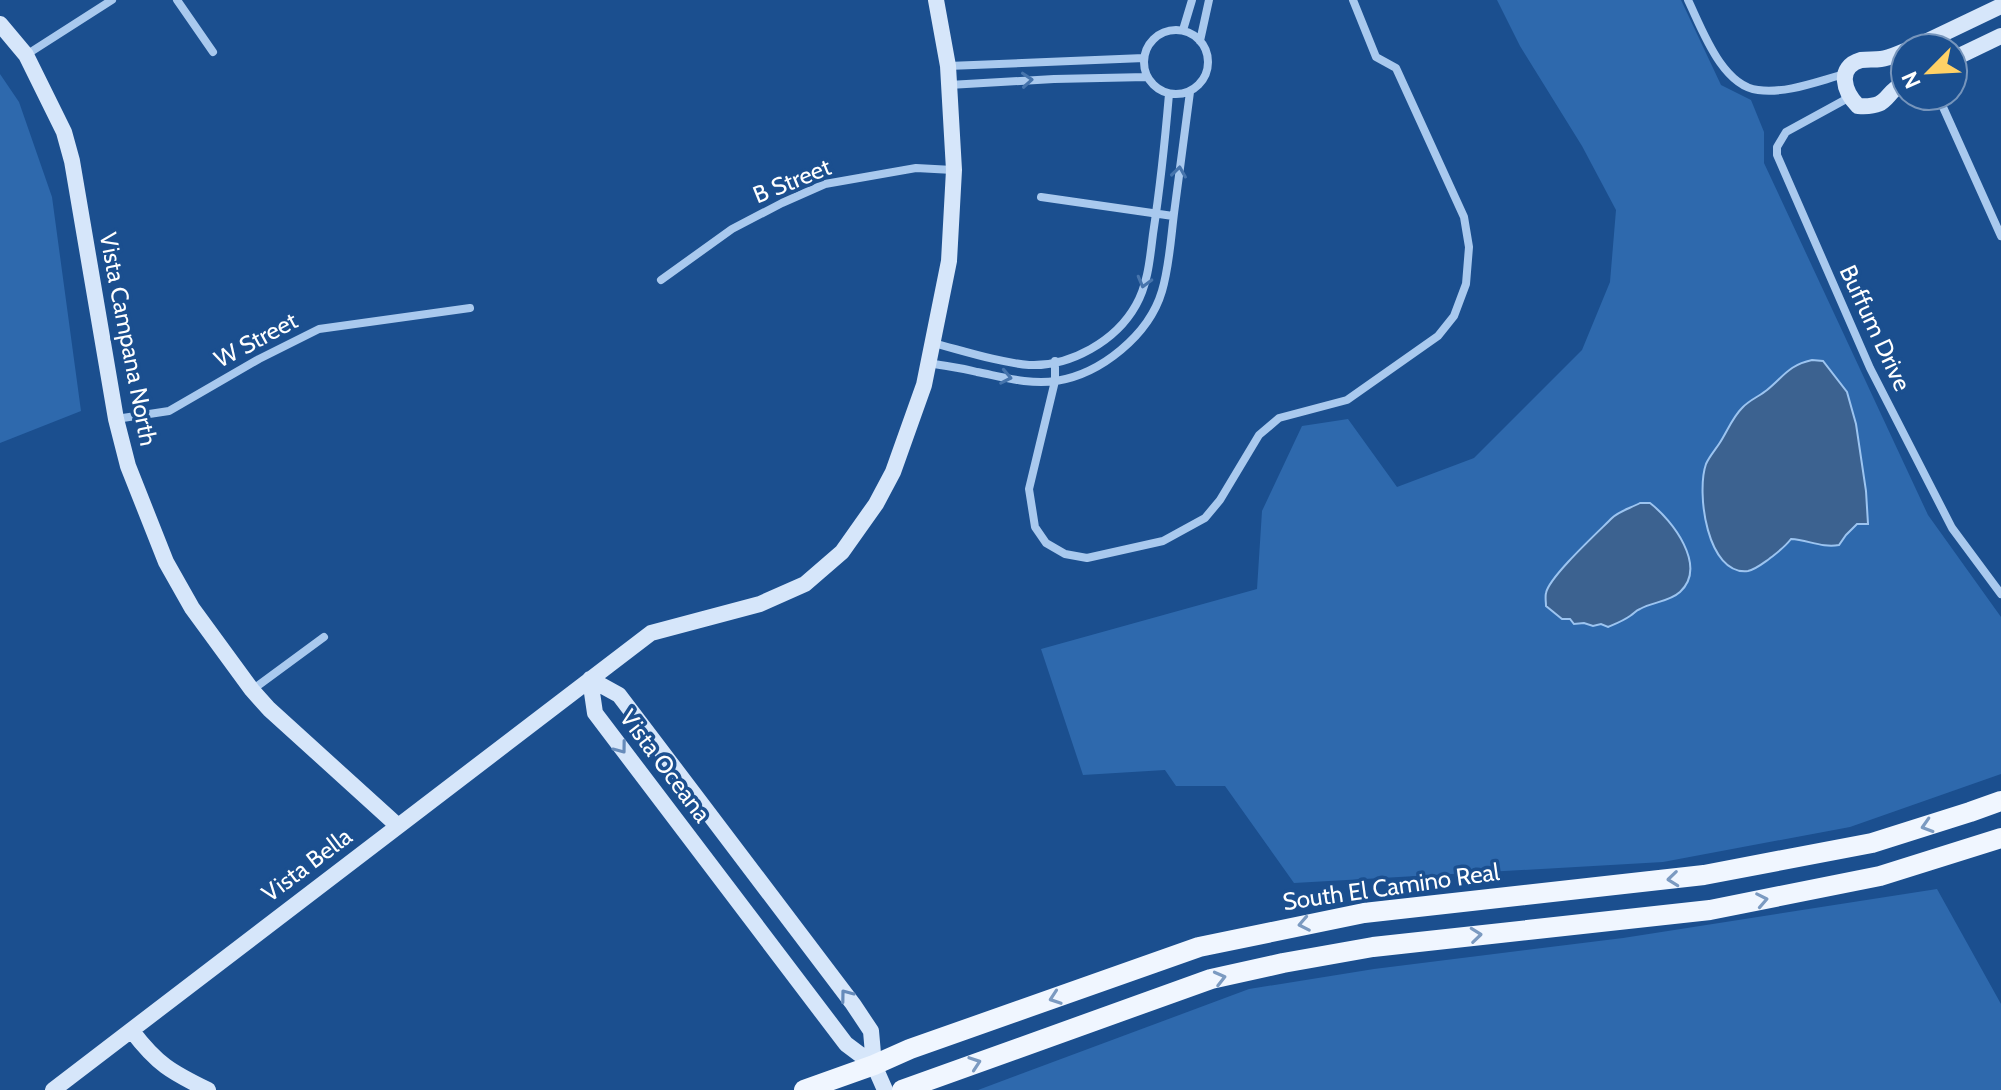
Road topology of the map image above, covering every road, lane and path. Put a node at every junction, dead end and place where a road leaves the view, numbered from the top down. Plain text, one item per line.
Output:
1 (112, 0) edge
2 (177, 0) edge
3 (936, 0) edge
4 (1192, 0) edge
5 (1209, 0) edge
6 (1353, 0) edge
7 (1689, 0) edge
8 (2001, 6) edge
9 (1971, 20) junction
10 (0, 24) edge
11 (1183, 30) junction
12 (1946, 32) edge
13 (1960, 32) edge
14 (2001, 36) edge
15 (1200, 41) junction
16 (1969, 51) edge
17 (213, 52) dead end
18 (26, 55) junction
19 (1889, 56) edge
20 (1144, 58) junction
21 (948, 66) junction
22 (1845, 74) junction
23 (1147, 77) junction
24 (949, 85) junction
25 (1190, 92) junction
26 (1169, 94) junction
27 (1850, 97) junction
28 (1889, 97) edge
29 (1945, 112) edge
30 (954, 170) junction
31 (1041, 197) dead end
32 (1156, 214) junction
33 (1173, 216) junction
34 (2001, 236) edge
35 (661, 280) dead end
36 (470, 308) dead end
37 (933, 343) junction
38 (1055, 361) junction
39 (929, 363) junction
40 (1055, 381) junction
41 (116, 419) junction
42 (2001, 594) edge
43 (324, 637) dead end
44 (590, 679) junction
45 (252, 690) junction
46 (2001, 801) edge
47 (398, 826) junction
48 (2001, 838) edge
49 (132, 1031) junction
50 (874, 1065) junction
51 (53, 1090) edge
52 (208, 1090) edge
53 (804, 1090) edge
54 (885, 1090) edge
55 (902, 1090) edge

1 - 18 street
2 - 17 street
3 - 21 street, Vista Bella
4 - 11 street
5 - 15 street
6 - 40 street
7 - 22 street
8 - 9 street
9 - 12 street
9 - 13 street
10 - 18 street, Vista Campana North
11 - 15 street
11 - 20 street
14 - 16 street
15 - 25 street
18 - 41 street, Vista Campana North
19 - 22 street
20 - 21 street
20 - 23 street
21 - 24 street, Vista Bella
22 - 27 street
24 -> 23 street
23 - 26 street
24 - 30 street, Vista Bella
25 - 26 street
33 -> 25 street
26 - 32 street
27 - 28 street
27 - 42 street, Buffum Drive
29 - 34 street
30 - 35 street, B Street
30 - 37 street, Vista Bella
31 - 32 street
32 - 33 street
32 -> 38 street
33 - 40 street
36 - 41 street, W Street
37 - 38 street
37 - 39 street, Vista Bella
38 - 40 street
39 -> 40 street
39 - 44 street, Vista Bella
41 - 45 street, Vista Campana North
43 - 45 street
44 - 47 street, Vista Bella
44 -> 50 street, Vista Oceana
50 -> 44 street, Vista Oceana
45 - 47 street, Vista Campana North
46 -> 50 main road, South El Camino Real
47 - 49 street, Vista Bella
55 -> 48 main road
49 - 51 street, Vista Bella
49 - 52 street
50 - 53 main road, South El Camino Real
50 - 54 street, Vista Oceana

